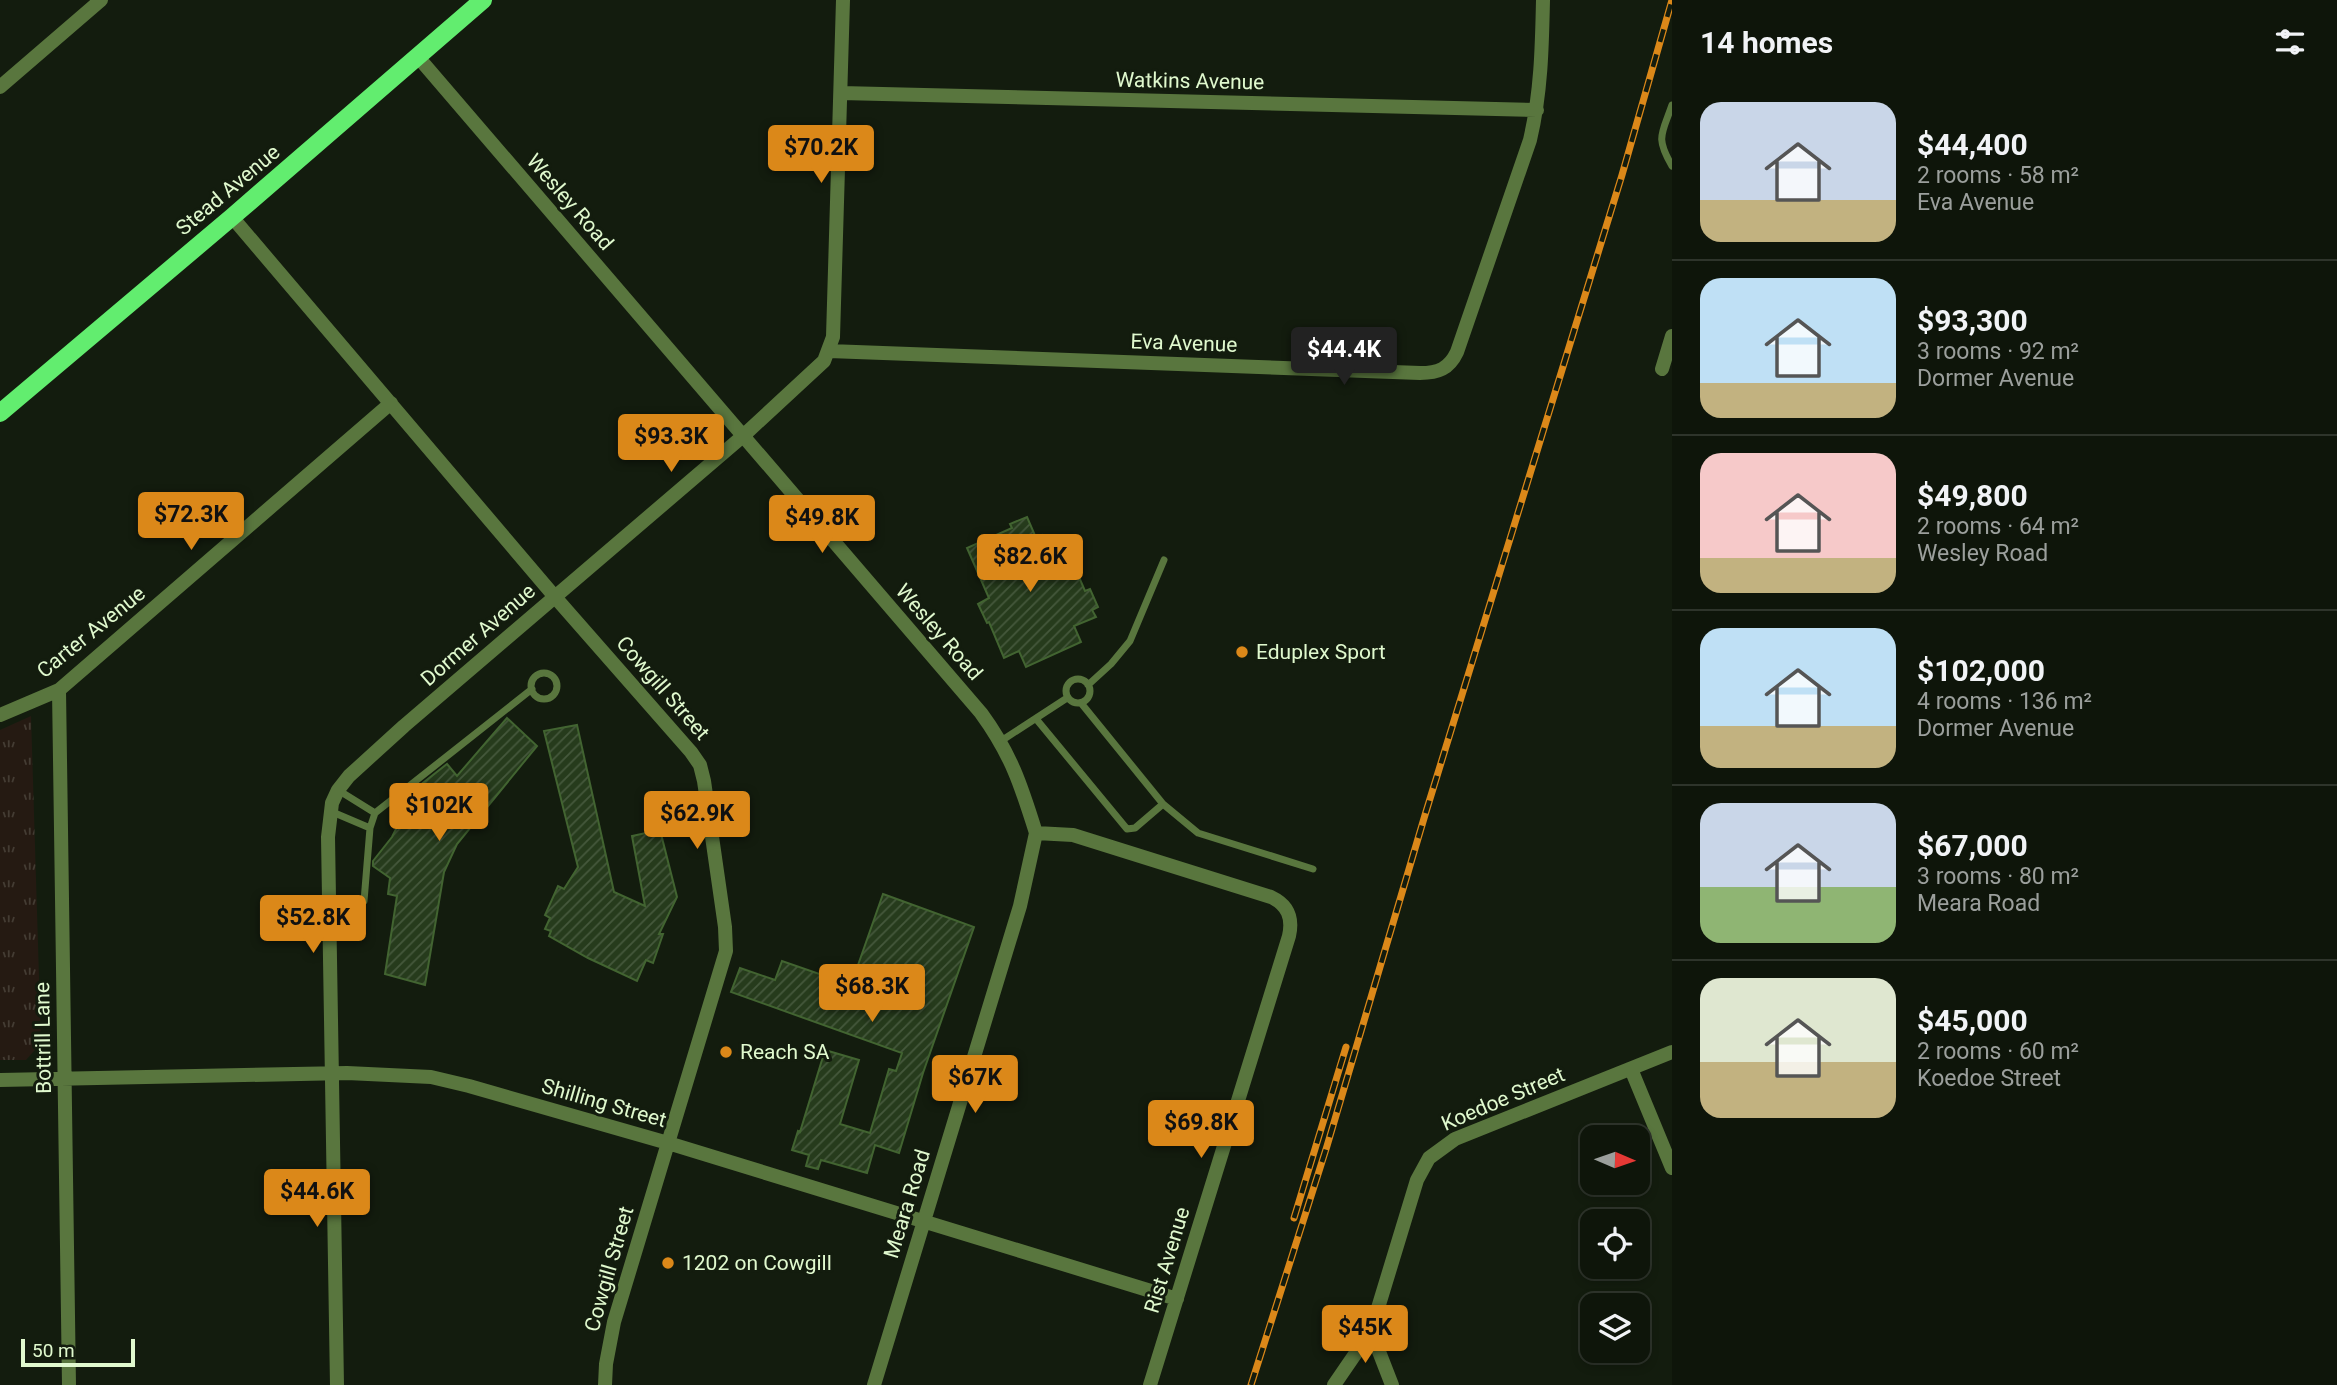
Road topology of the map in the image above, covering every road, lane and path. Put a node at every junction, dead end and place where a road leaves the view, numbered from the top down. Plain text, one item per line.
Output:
1 (101, 0) edge
2 (483, 0) edge
3 (843, 0) edge
4 (1543, 0) edge
5 (418, 57) junction
6 (0, 87) edge
7 (841, 93) junction
8 (1672, 105) edge
9 (1538, 110) junction
10 (1672, 166) edge
11 (232, 217) junction
12 (1672, 335) edge
13 (828, 351) junction
14 (1662, 369) dead end
15 (391, 403) junction
16 (0, 413) edge
17 (743, 436) junction
18 (1164, 560) dead end
19 (555, 597) junction
20 (1088, 685) junction
21 (532, 689) dead end
22 (59, 690) junction
23 (1067, 698) junction
24 (1081, 703) junction
25 (0, 715) edge
26 (1037, 720) junction
27 (1001, 741) junction
28 (338, 790) junction
29 (1163, 804) junction
30 (330, 811) junction
31 (375, 813) junction
32 (370, 828) junction
33 (1036, 833) junction
34 (1313, 869) dead end
35 (364, 901) dead end
36 (1672, 1052) edge
37 (1631, 1069) junction
38 (332, 1074) junction
39 (65, 1079) junction
40 (0, 1080) edge
41 (668, 1143) junction
42 (1672, 1168) edge
43 (924, 1220) junction
44 (1177, 1299) junction
45 (1371, 1331) junction
46 (69, 1385) edge
47 (337, 1385) edge
48 (605, 1385) edge
49 (874, 1385) edge
50 (1150, 1385) edge
51 (1334, 1385) edge
52 (1392, 1385) edge

1 - 6 street
2 - 5 main road, Stead Avenue
3 - 7 street, Dormer Avenue
4 - 9 street, Eva Avenue
5 - 11 main road, Stead Avenue
5 - 17 street, Wesley Road
7 - 9 street, Watkins Avenue
7 - 13 street, Dormer Avenue
8 - 10 lane
9 - 13 street, Eva Avenue
11 - 15 street, Cowgill Street
11 - 16 main road, Stead Avenue
12 - 14 street
13 - 17 street, Dormer Avenue
15 - 19 street, Cowgill Street
15 - 22 street, Carter Avenue
17 - 19 street, Dormer Avenue
17 - 27 street, Wesley Road
18 - 20 lane
19 - 28 street, Dormer Avenue
19 - 41 street, Cowgill Street
20 - 23 lane
20 - 24 lane
21 - 31 lane
22 - 25 street, Carter Avenue
22 - 39 street, Bottrill Lane
23 - 24 lane
23 - 26 lane
24 - 29 lane
26 - 27 lane
26 - 29 lane
27 - 33 street, Wesley Road
28 - 30 street, Dormer Avenue
28 - 31 lane
29 - 34 lane
30 - 32 lane
30 - 38 street, Dormer Avenue
31 - 32 lane
32 - 35 lane
33 - 43 street, Meara Road
33 - 44 street, Rist Avenue
36 - 37 street, Koedoe Street
37 - 42 street
37 - 45 street, Koedoe Street
38 - 39 street, Shilling Street
38 - 41 street, Shilling Street
38 - 47 street, Dormer Avenue
39 - 40 street, Shilling Street
39 - 46 street, Bottrill Lane
41 - 43 street, Shilling Street
41 - 48 street, Cowgill Street
43 - 44 street, Shilling Street
43 - 49 street, Meara Road
44 - 50 street, Rist Avenue
45 - 51 street, Koedoe Street
45 - 52 street

